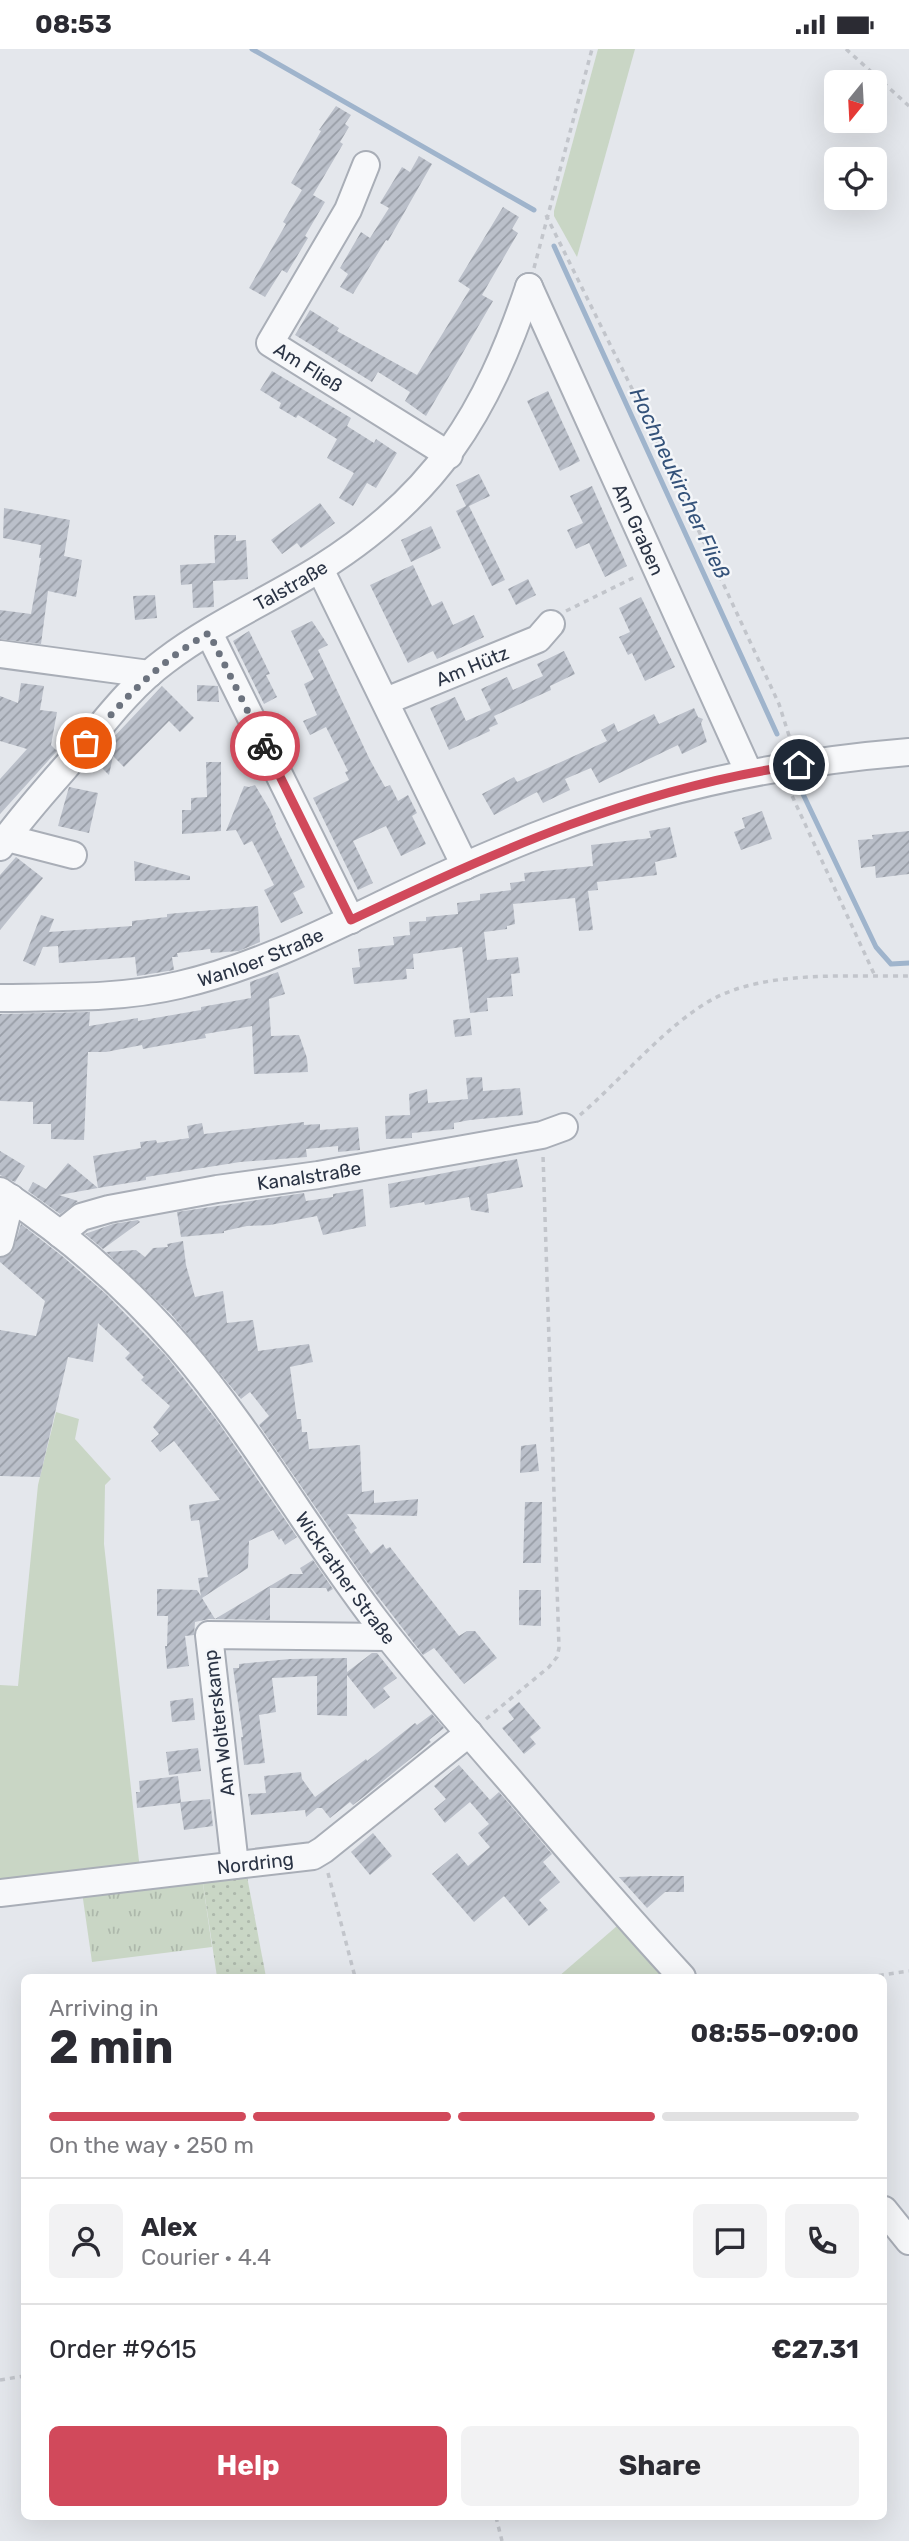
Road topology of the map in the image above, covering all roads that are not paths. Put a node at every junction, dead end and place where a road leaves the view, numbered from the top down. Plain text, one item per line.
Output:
1 (366, 165) dead end
2 (529, 287) joint
3 (449, 454) junction
4 (320, 569) junction
5 (551, 624) road end
6 (209, 633) junction
7 (0, 654) edge
8 (149, 674) junction
9 (387, 701) junction
10 (909, 752) edge
11 (749, 773) junction
12 (3, 842) edge
13 (73, 855) dead end
14 (466, 866) junction
15 (351, 920) junction
16 (0, 998) edge
17 (553, 1131) road end
18 (5, 1195) edge
19 (60, 1234) junction
20 (0, 1243) edge
21 (388, 1637) junction
22 (468, 1733) junction
23 (235, 1865) junction
24 (0, 1893) edge
25 (679, 1974) edge
26 (887, 2214) edge
27 (909, 2241) edge

1 - 3 street, Am Fließ
2 - 3 street, Talstraße
2 - 11 street, Am Graben
3 - 4 street, Talstraße
4 - 6 street, Talstraße
4 - 9 street
5 - 9 street, Am Hütz
6 - 8 street, Talstraße
6 - 15 street
7 - 8 street
8 - 12 street, Talstraße
9 - 14 street
10 - 11 street, Wanloer Straße
11 - 14 street, Wanloer Straße
12 - 13 street
14 - 15 street, Wanloer Straße
15 - 16 street, Wanloer Straße
17 - 19 street, Kanalstraße
18 - 19 street, Wickrather Straße
18 - 20 street
19 - 21 street, Wickrather Straße
21 - 22 street, Wickrather Straße
21 - 23 street, Am Wolterskamp
22 - 23 street, Nordring
22 - 25 street, Wickrather Straße
23 - 24 street, Nordring
26 - 27 street

